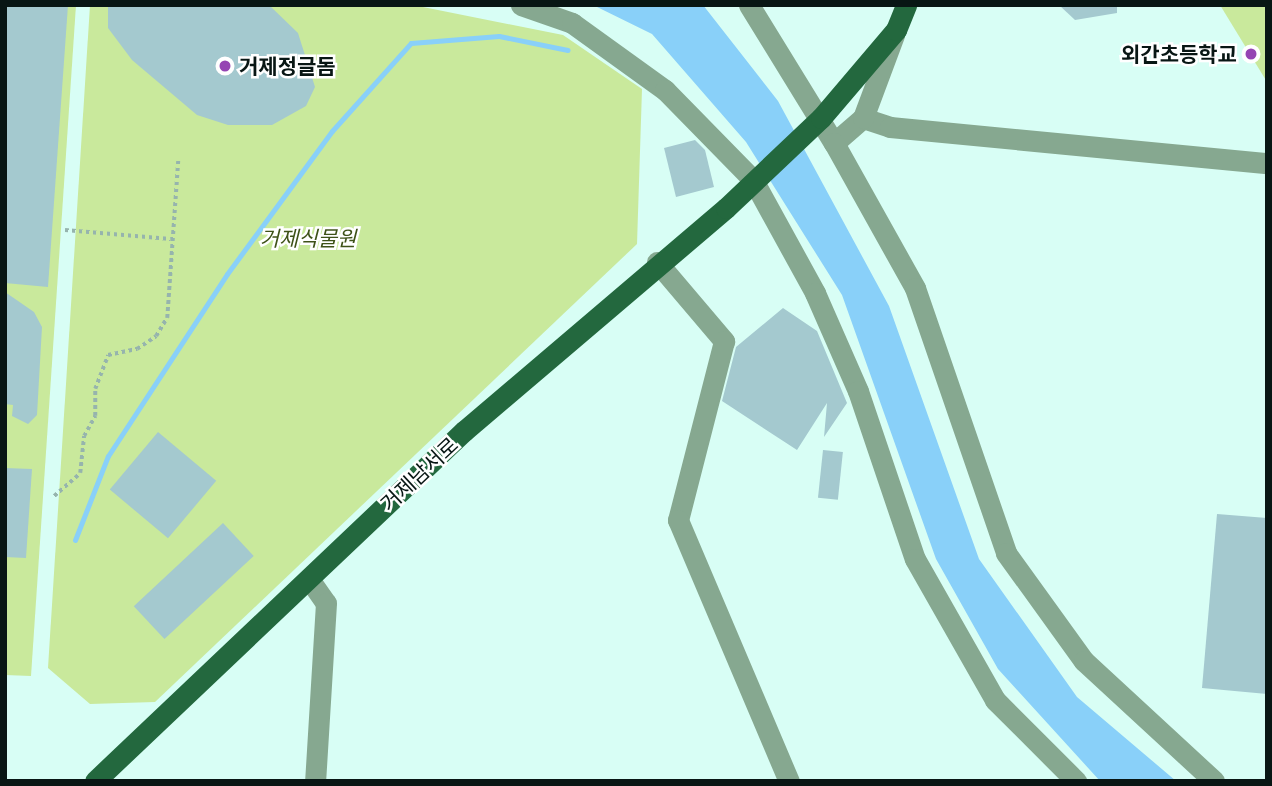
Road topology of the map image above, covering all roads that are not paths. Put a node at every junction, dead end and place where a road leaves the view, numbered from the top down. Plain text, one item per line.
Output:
1 (522, 5) edge
2 (749, 5) edge
3 (906, 5) edge
4 (896, 30) junction
5 (821, 118) junction
6 (863, 118) junction
7 (834, 143) junction
8 (1267, 163) edge
9 (753, 180) junction
10 (657, 262) junction
11 (309, 579) junction
12 (95, 781) edge
13 (315, 781) edge
14 (789, 781) edge
15 (1076, 781) edge
16 (1214, 781) edge

1 - 9 lane
2 - 5 lane
3 - 4 main road
4 - 5 main road
4 - 6 lane
5 - 7 lane
5 - 9 main road, 거제남서로
6 - 7 lane
6 - 8 lane
7 - 16 lane
9 - 10 main road, 거제남서로
9 - 15 lane
10 - 11 main road, 거제남서로
10 - 14 lane
11 - 12 main road, 거제남서로
11 - 13 lane

